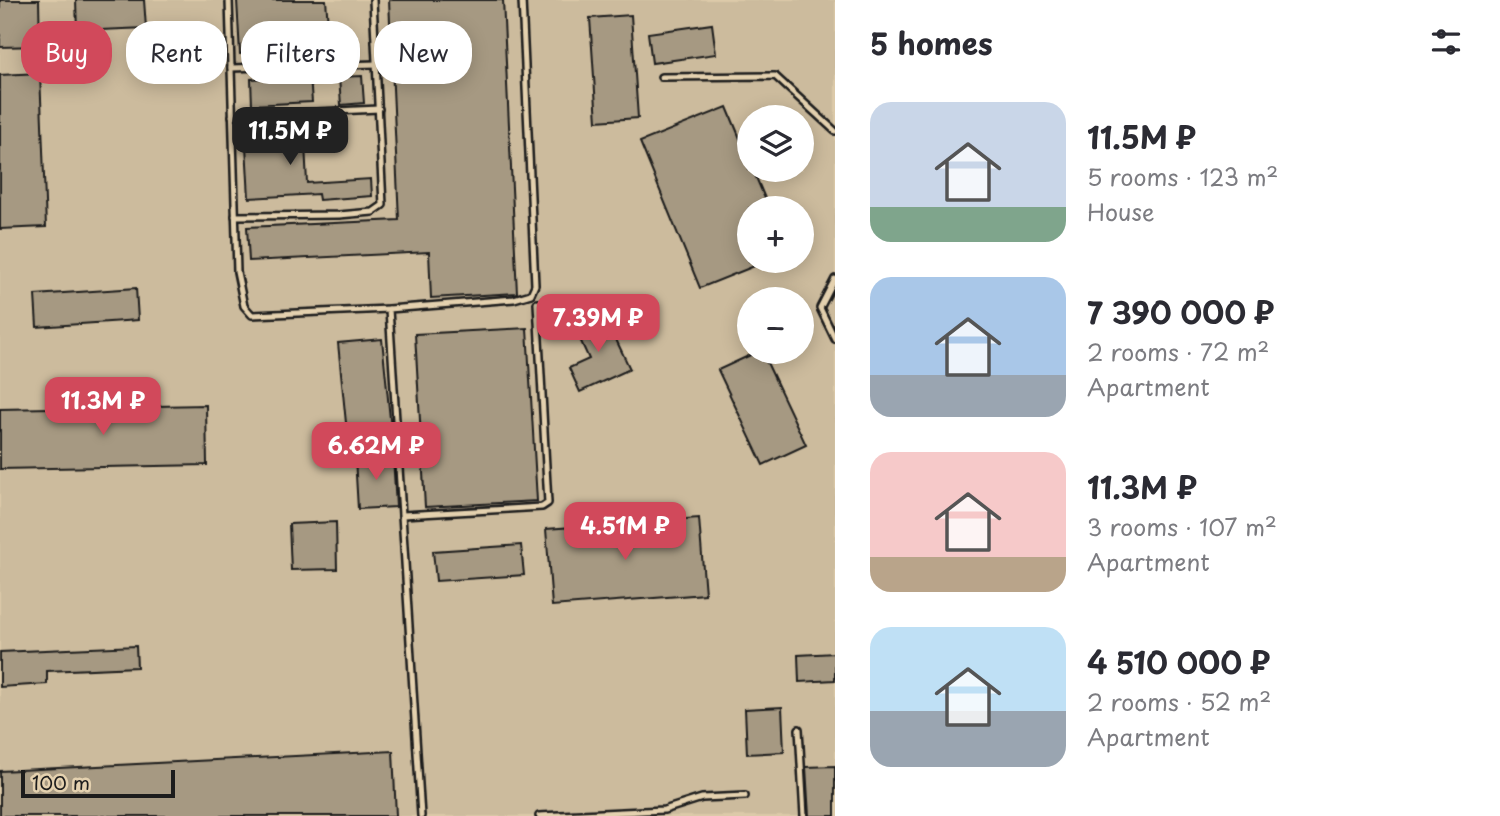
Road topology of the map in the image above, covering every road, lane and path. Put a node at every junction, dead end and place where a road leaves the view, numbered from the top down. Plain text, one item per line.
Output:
1 (229, 0) edge
2 (373, 0) edge
3 (522, 0) edge
4 (374, 21) edge
5 (374, 64) edge
6 (231, 68) junction
7 (661, 77) dead end
8 (378, 84) edge
9 (379, 109) junction
10 (232, 116) junction
11 (835, 131) edge
12 (236, 216) junction
13 (835, 279) edge
14 (537, 303) dead end
15 (389, 309) junction
16 (835, 339) edge
17 (403, 515) junction
18 (799, 729) dead end
19 (745, 796) dead end
20 (421, 816) edge
21 (539, 816) edge
22 (804, 816) edge

1 - 6 lane
2 - 4 lane
3 - 15 lane
5 - 6 lane
6 - 10 lane
7 - 11 lane
8 - 9 lane
9 - 10 lane
9 - 12 lane
10 - 12 lane
12 - 15 lane
13 - 16 lane
14 - 17 lane
15 - 17 lane
17 - 20 lane
18 - 22 lane
19 - 21 lane

